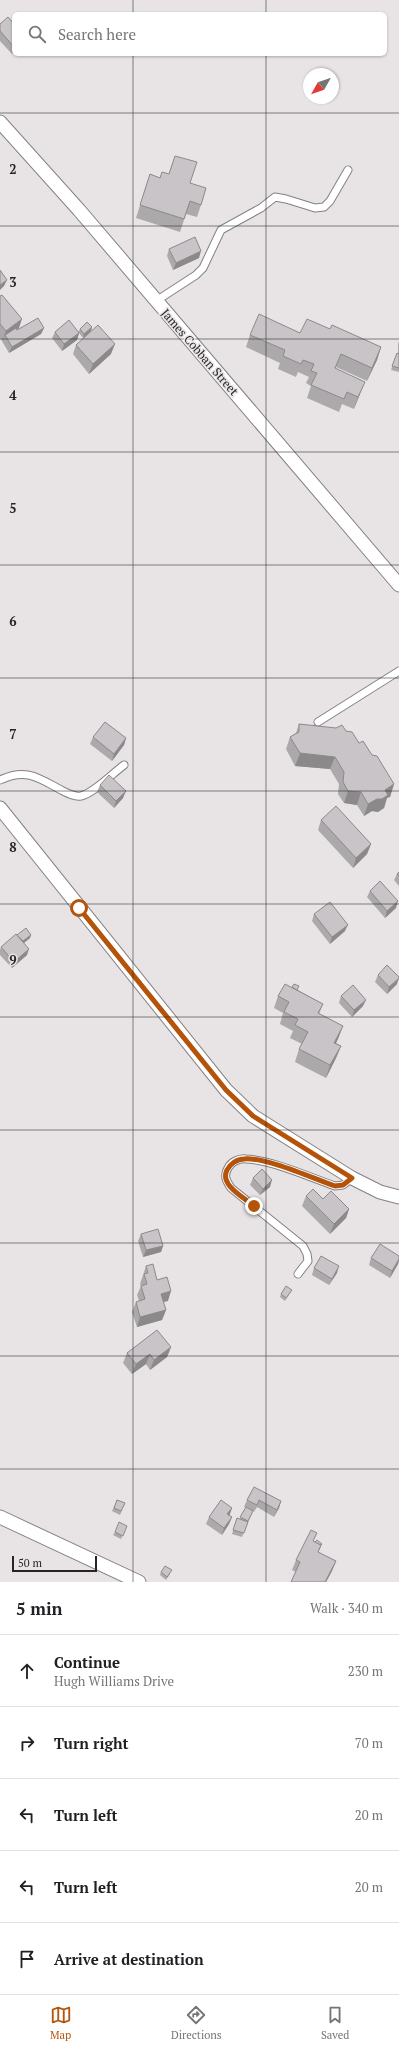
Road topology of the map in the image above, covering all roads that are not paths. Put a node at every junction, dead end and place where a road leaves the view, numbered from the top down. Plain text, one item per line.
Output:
1 (0, 122) edge
2 (348, 170) dead end
3 (156, 301) junction
4 (399, 585) edge
5 (399, 671) edge
6 (318, 722) dead end
7 (124, 765) dead end
8 (0, 780) edge
9 (0, 808) edge
10 (352, 1178) junction
11 (399, 1197) edge
12 (298, 1274) dead end
13 (0, 1517) edge
14 (138, 1582) edge

1 - 3 street, James Cobban Street
2 - 3 lane
3 - 4 street, James Cobban Street
5 - 6 lane
7 - 8 lane
9 - 10 street
10 - 11 street
10 - 12 lane
13 - 14 street

